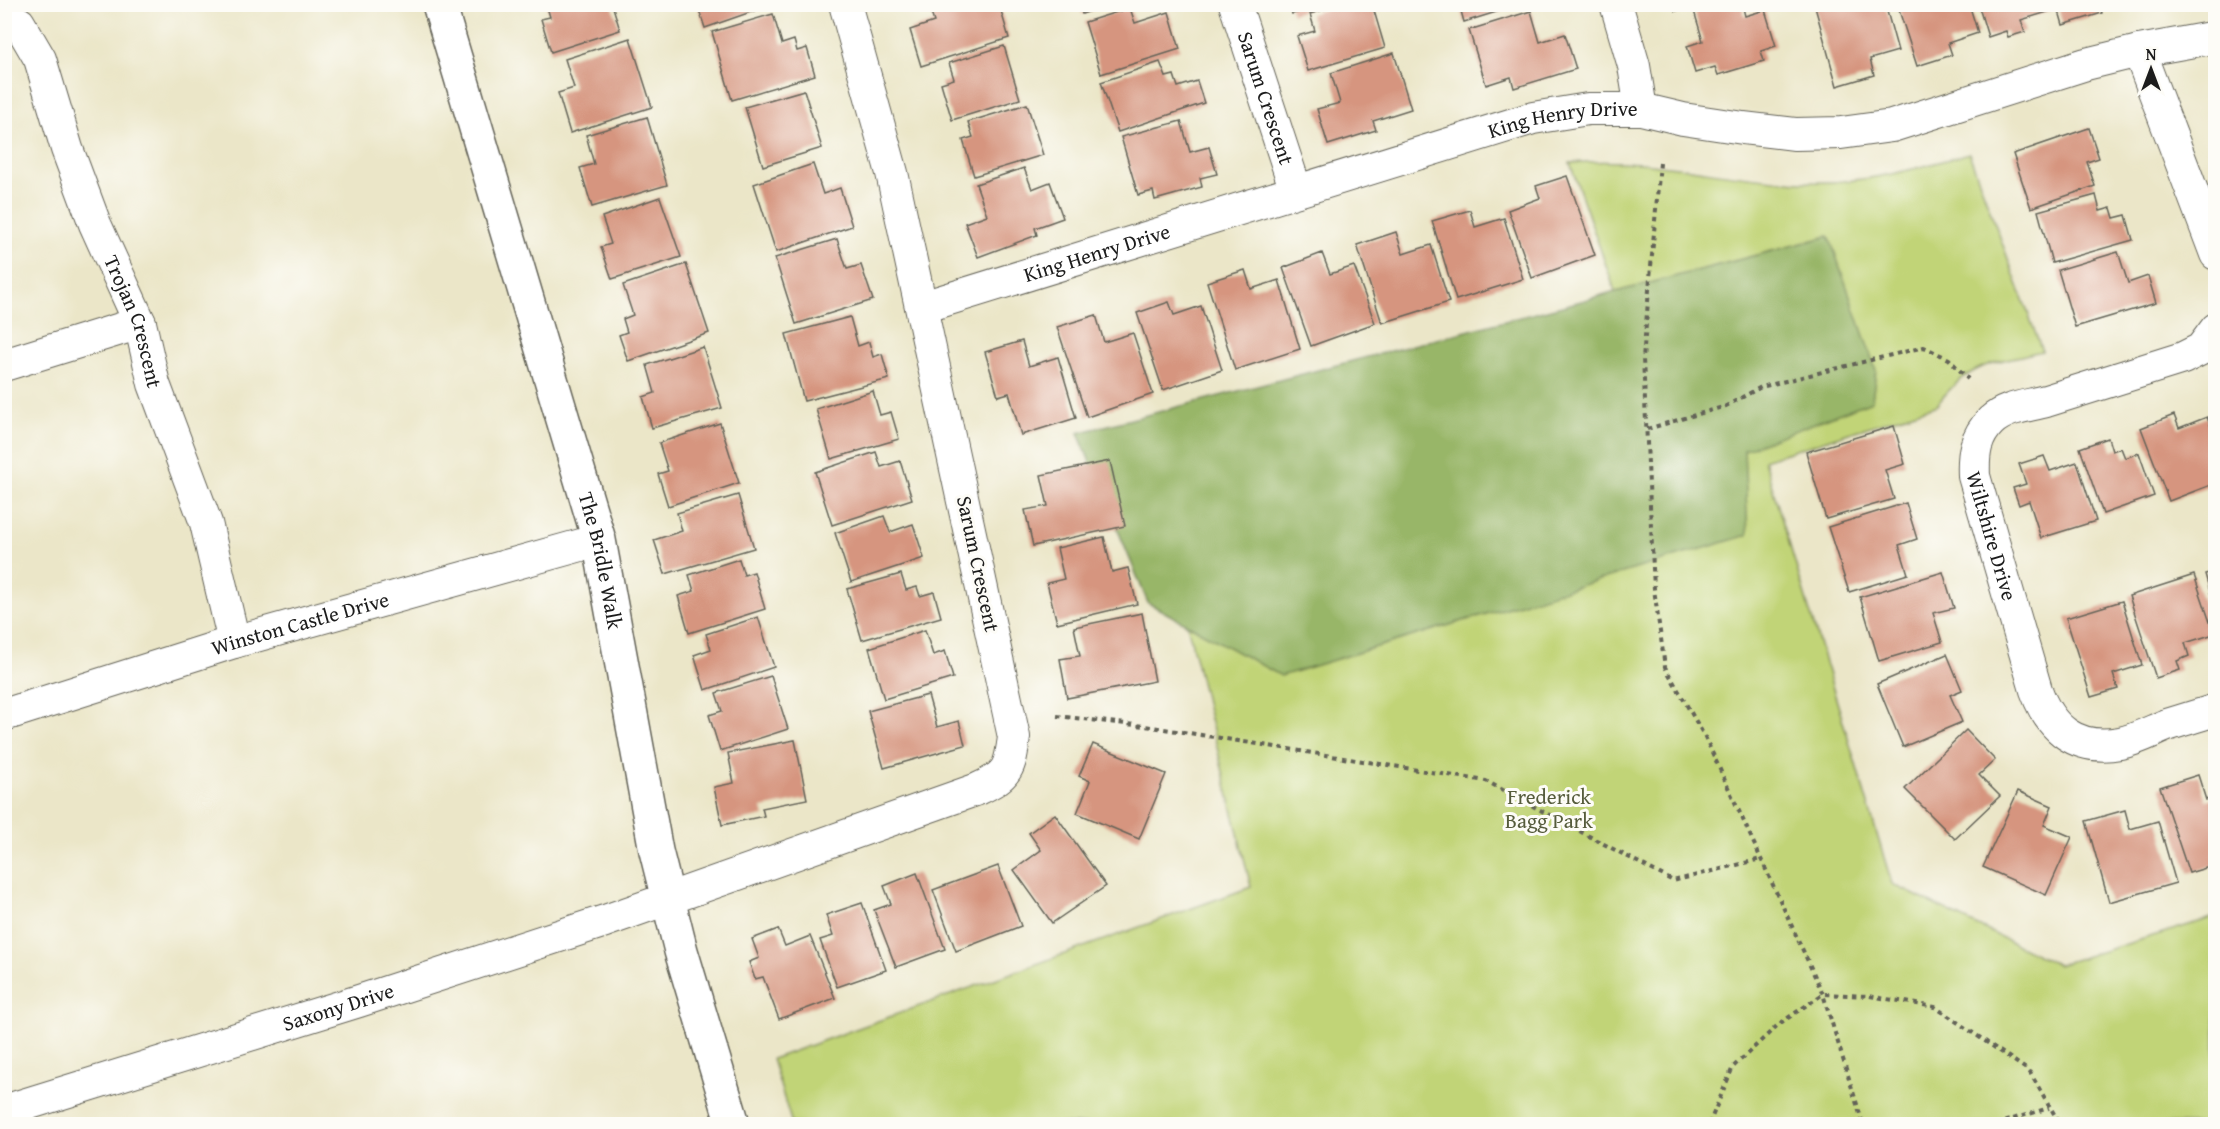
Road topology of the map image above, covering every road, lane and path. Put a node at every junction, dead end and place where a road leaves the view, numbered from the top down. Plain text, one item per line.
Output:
1 (845, 4) edge
2 (1235, 4) edge
3 (1616, 4) edge
4 (439, 5) edge
5 (4, 15) edge
6 (2216, 37) edge
7 (2139, 51) junction
8 (1641, 110) junction
9 (1660, 163) dead end
10 (1296, 191) junction
11 (2216, 254) edge
12 (923, 307) junction
13 (140, 323) junction
14 (2216, 329) edge
15 (4, 365) edge
16 (1968, 379) dead end
17 (1647, 429) junction
18 (599, 540) junction
19 (234, 642) junction
20 (2216, 710) edge
21 (4, 715) edge
22 (1057, 716) dead end
23 (1761, 859) junction
24 (668, 898) junction
25 (1823, 994) junction
26 (2050, 1108) junction
27 (4, 1111) edge
28 (733, 1125) edge
29 (1709, 1125) edge
30 (1863, 1125) edge
31 (1996, 1125) edge
32 (2060, 1125) edge

1 - 12 street, Sarum Crescent
2 - 10 street, Sarum Crescent
3 - 8 street
4 - 18 street, The Bridle Walk
5 - 13 street, Trojan Crescent
6 - 7 street, King Henry Drive
7 - 8 street, King Henry Drive
7 - 11 street
8 - 10 street, King Henry Drive
9 - 17 path
10 - 12 street, King Henry Drive
12 - 24 street, Sarum Crescent
13 - 15 street
13 - 19 street, Trojan Crescent
14 - 20 street, Wiltshire Drive
16 - 17 path
17 - 23 path
18 - 19 street, Winston Castle Drive
18 - 24 street, The Bridle Walk
19 - 21 street, Winston Castle Drive
22 - 23 path
23 - 25 path
24 - 27 street, Saxony Drive
24 - 28 street, The Bridle Walk
25 - 26 path
25 - 29 path
25 - 30 path
26 - 31 path
26 - 32 path

